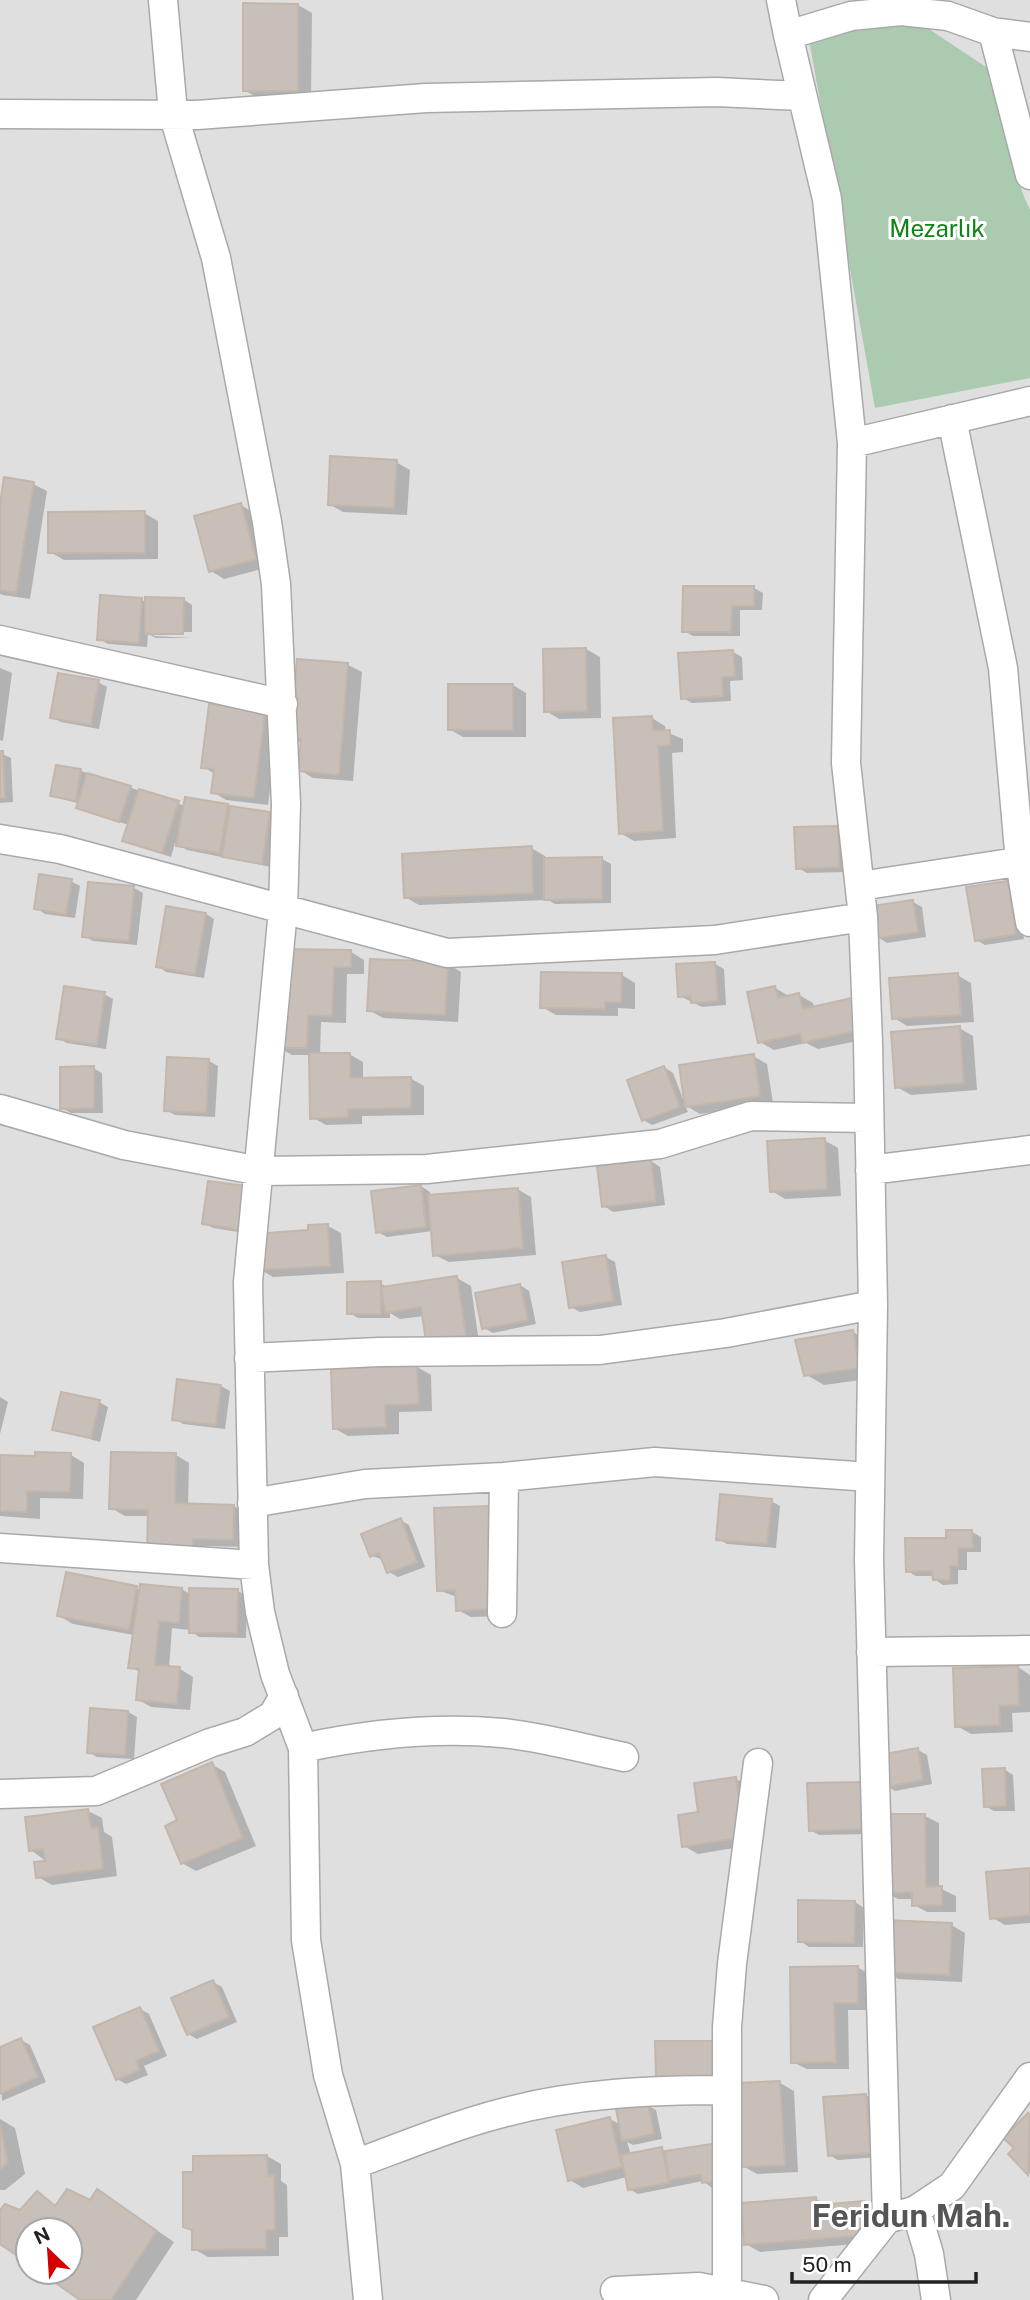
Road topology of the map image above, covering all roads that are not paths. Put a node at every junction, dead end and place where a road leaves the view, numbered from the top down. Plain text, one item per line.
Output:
1 (163, 0) edge
2 (781, 0) edge
3 (993, 32) junction
4 (788, 35) junction
5 (1030, 37) edge
6 (801, 96) junction
7 (173, 113) junction
8 (0, 114) edge
9 (1030, 175) edge
10 (1030, 401) edge
11 (953, 419) junction
12 (852, 443) junction
13 (0, 640) edge
14 (283, 704) junction
15 (0, 839) edge
16 (1025, 861) edge
17 (860, 886) junction
18 (283, 910) junction
19 (863, 917) junction
20 (1030, 922) edge
21 (0, 1109) edge
22 (868, 1118) junction
23 (1030, 1150) edge
24 (870, 1170) junction
25 (260, 1171) junction
26 (873, 1305) junction
27 (249, 1358) junction
28 (504, 1477) junction
29 (870, 1477) junction
30 (252, 1503) junction
31 (0, 1548) edge
32 (254, 1565) junction
33 (502, 1613) dead end
34 (1030, 1650) edge
35 (871, 1651) junction
36 (284, 1696) junction
37 (303, 1748) junction
38 (624, 1757) dead end
39 (758, 1763) dead end
40 (0, 1794) edge
41 (1030, 2077) edge
42 (727, 2090) junction
43 (355, 2164) junction
44 (916, 2210) junction
45 (887, 2219) junction
46 (615, 2291) dead end
47 (727, 2291) junction
48 (369, 2300) edge
49 (764, 2300) edge
50 (823, 2300) edge
51 (936, 2300) edge

1 - 7 street
2 - 4 street
3 - 4 street
3 - 5 street
3 - 9 street
4 - 6 street
6 - 7 street
6 - 12 street
7 - 8 street
7 - 14 street
10 - 11 street
11 - 12 street
11 - 16 street
12 - 17 street
13 - 14 street
14 - 18 street
15 - 18 street
16 - 17 street
16 - 20 street
17 - 19 street
18 - 19 street
18 - 25 street
19 - 22 street
21 - 25 street
22 - 24 street
22 - 25 street
23 - 24 street
24 - 26 street
25 - 27 street
26 - 27 street
26 - 29 street
27 - 30 street
28 - 29 street
28 - 30 street
28 - 33 street
29 - 35 street
30 - 32 street
31 - 32 street
32 - 36 street
34 - 35 street
35 - 45 street
36 - 37 street
36 - 40 street
37 - 38 street
37 - 43 street
39 - 42 street
41 - 44 street
42 - 43 street
42 - 47 street
43 - 48 street
44 - 45 street
44 - 51 street
45 - 50 street
46 - 47 street
47 - 49 street

